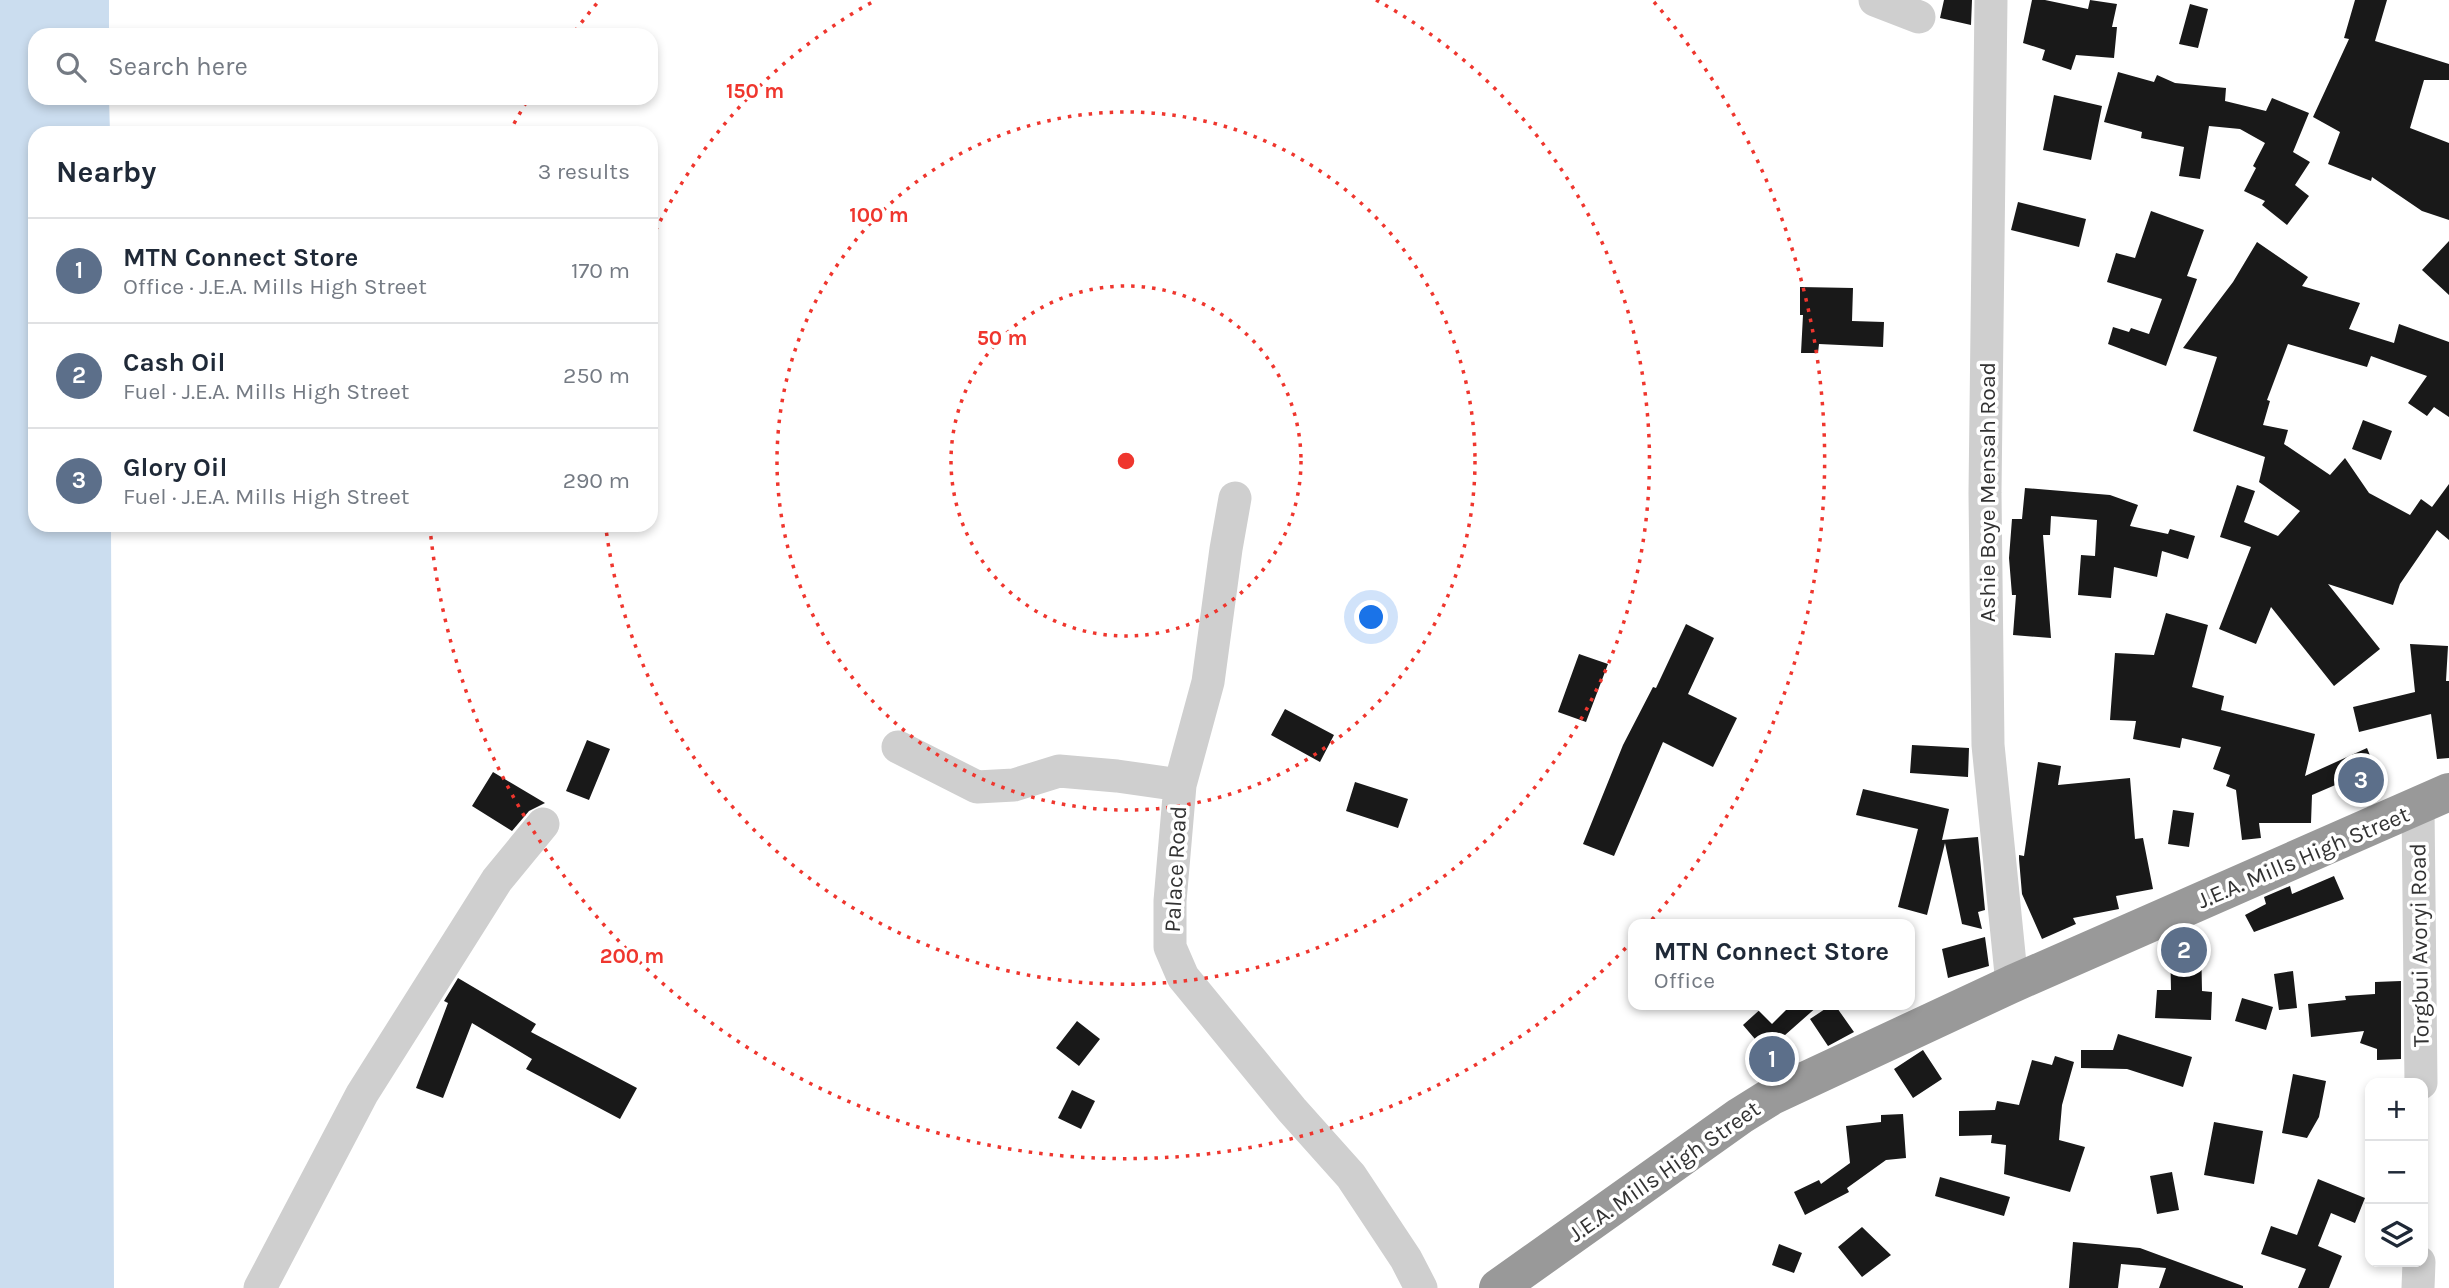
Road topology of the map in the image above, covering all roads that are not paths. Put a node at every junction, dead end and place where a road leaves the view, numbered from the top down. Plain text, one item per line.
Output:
1 (1875, 0) edge
2 (1991, 0) edge
3 (1919, 17) dead end
4 (1235, 498) dead end
5 (898, 747) dead end
6 (1180, 785) junction
7 (2433, 800) edge
8 (543, 824) dead end
9 (2012, 984) junction
10 (2421, 1078) edge
11 (2419, 1267) edge
12 (260, 1288) edge
13 (1421, 1288) edge
14 (1499, 1288) edge
15 (2418, 1288) edge

1 - 3 street
2 - 9 street, Ashie Boye Mensah Road
4 - 6 street, Palace Road
5 - 6 street
6 - 13 street, Palace Road
7 - 9 highway, J.E.A. Mills High Street
7 - 10 street, Torgbui Avoryi Road
8 - 12 street
9 - 14 highway, J.E.A. Mills High Street
11 - 15 street

